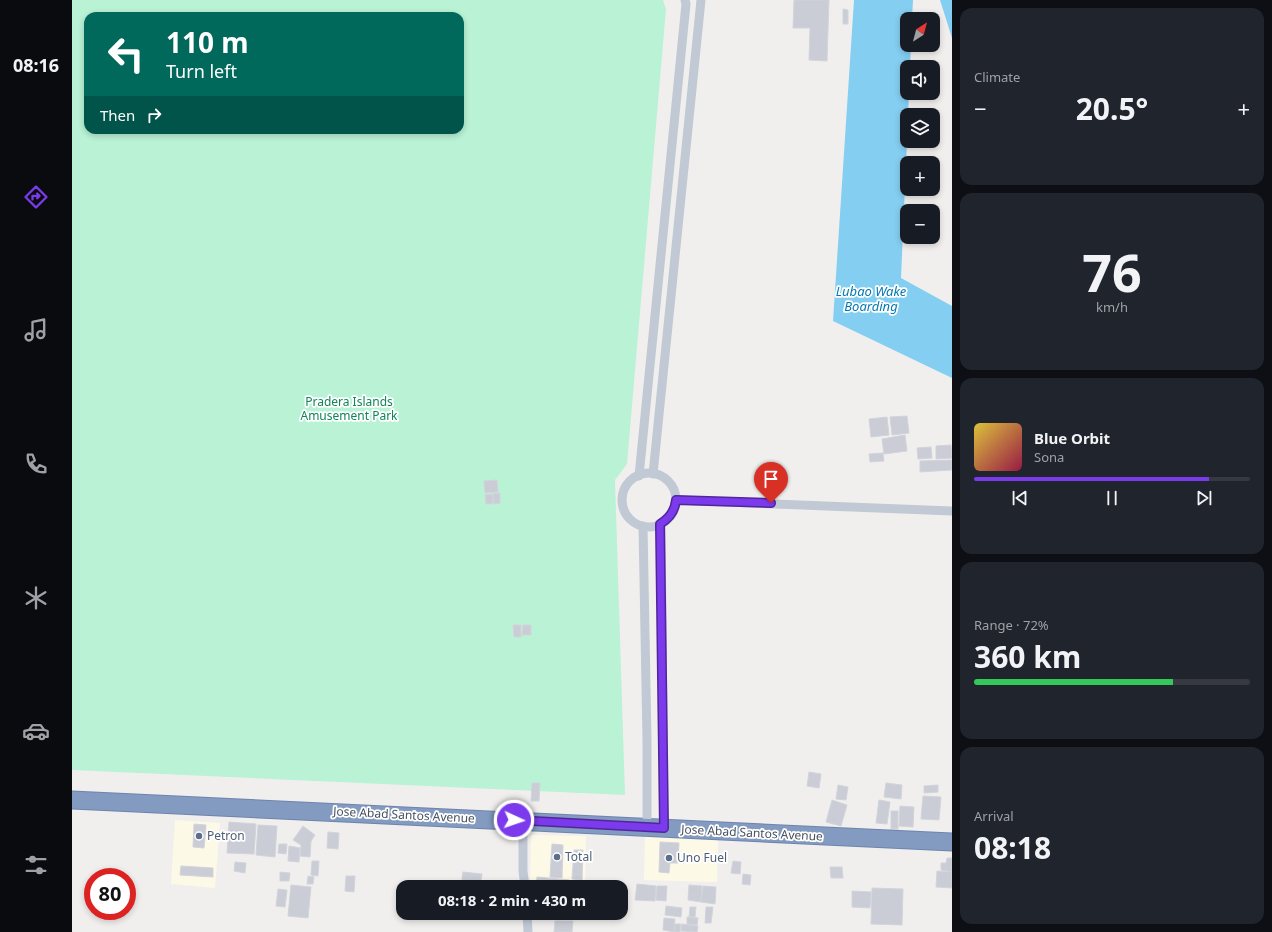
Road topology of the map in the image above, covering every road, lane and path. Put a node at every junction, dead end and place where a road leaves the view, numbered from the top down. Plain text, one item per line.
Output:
1 (685, 0) edge
2 (701, 0) edge
3 (653, 474) junction
4 (638, 476) junction
5 (676, 500) junction
6 (952, 511) edge
7 (660, 524) junction
8 (643, 526) junction
9 (647, 740) junction
10 (663, 740) junction
11 (72, 800) edge
12 (523, 821) junction
13 (647, 827) junction
14 (664, 828) junction
15 (952, 842) edge
16 (524, 880) edge
17 (527, 920) edge
18 (528, 932) edge

1 - 4 street
2 - 3 street
3 - 4 street
3 - 5 street
4 - 8 street
5 - 6 street
5 - 7 street
7 - 8 street
7 - 10 street
8 - 9 street
9 - 10 street
9 - 13 street
10 - 14 street
11 - 12 highway, Jose Abad Santos Avenue
12 - 13 highway, Jose Abad Santos Avenue
12 - 16 street
13 - 14 highway, Jose Abad Santos Avenue
14 - 15 highway, Jose Abad Santos Avenue
17 - 18 street

